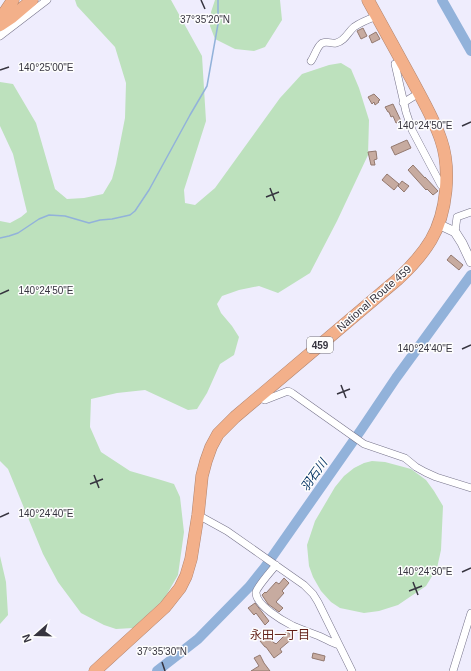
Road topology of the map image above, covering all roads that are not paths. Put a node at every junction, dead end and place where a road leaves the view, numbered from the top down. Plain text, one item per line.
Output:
1 (13, 0) edge
2 (32, 0) edge
3 (47, 0) edge
4 (368, 0) edge
5 (377, 16) junction
6 (0, 17) edge
7 (0, 25) edge
8 (0, 36) edge
9 (312, 61) dead end
10 (395, 64) dead end
11 (419, 93) junction
12 (404, 103) junction
13 (441, 185) dead end
14 (471, 212) edge
15 (438, 224) junction
16 (455, 232) junction
17 (471, 262) edge
18 (258, 397) junction
19 (471, 488) edge
20 (198, 515) junction
21 (275, 564) junction
22 (471, 613) edge
23 (339, 645) junction
24 (95, 671) edge
25 (352, 671) edge
26 (453, 671) edge

1 - 6 highway
2 - 7 highway
3 - 8 street
4 - 5 highway, National Route 459 / 459
5 - 9 street
5 - 11 highway, National Route 459 / 459
10 - 12 street
11 - 12 street
11 - 15 highway, National Route 459 / 459
12 - 13 street
14 - 16 street
15 - 16 street
15 - 18 highway, National Route 459 / 459
16 - 17 street
18 - 19 street
18 - 20 highway, National Route 459 / 459
20 - 21 street
20 - 24 highway, National Route 459 / 459
21 - 23 street
21 - 23 street
22 - 26 street
23 - 25 street

